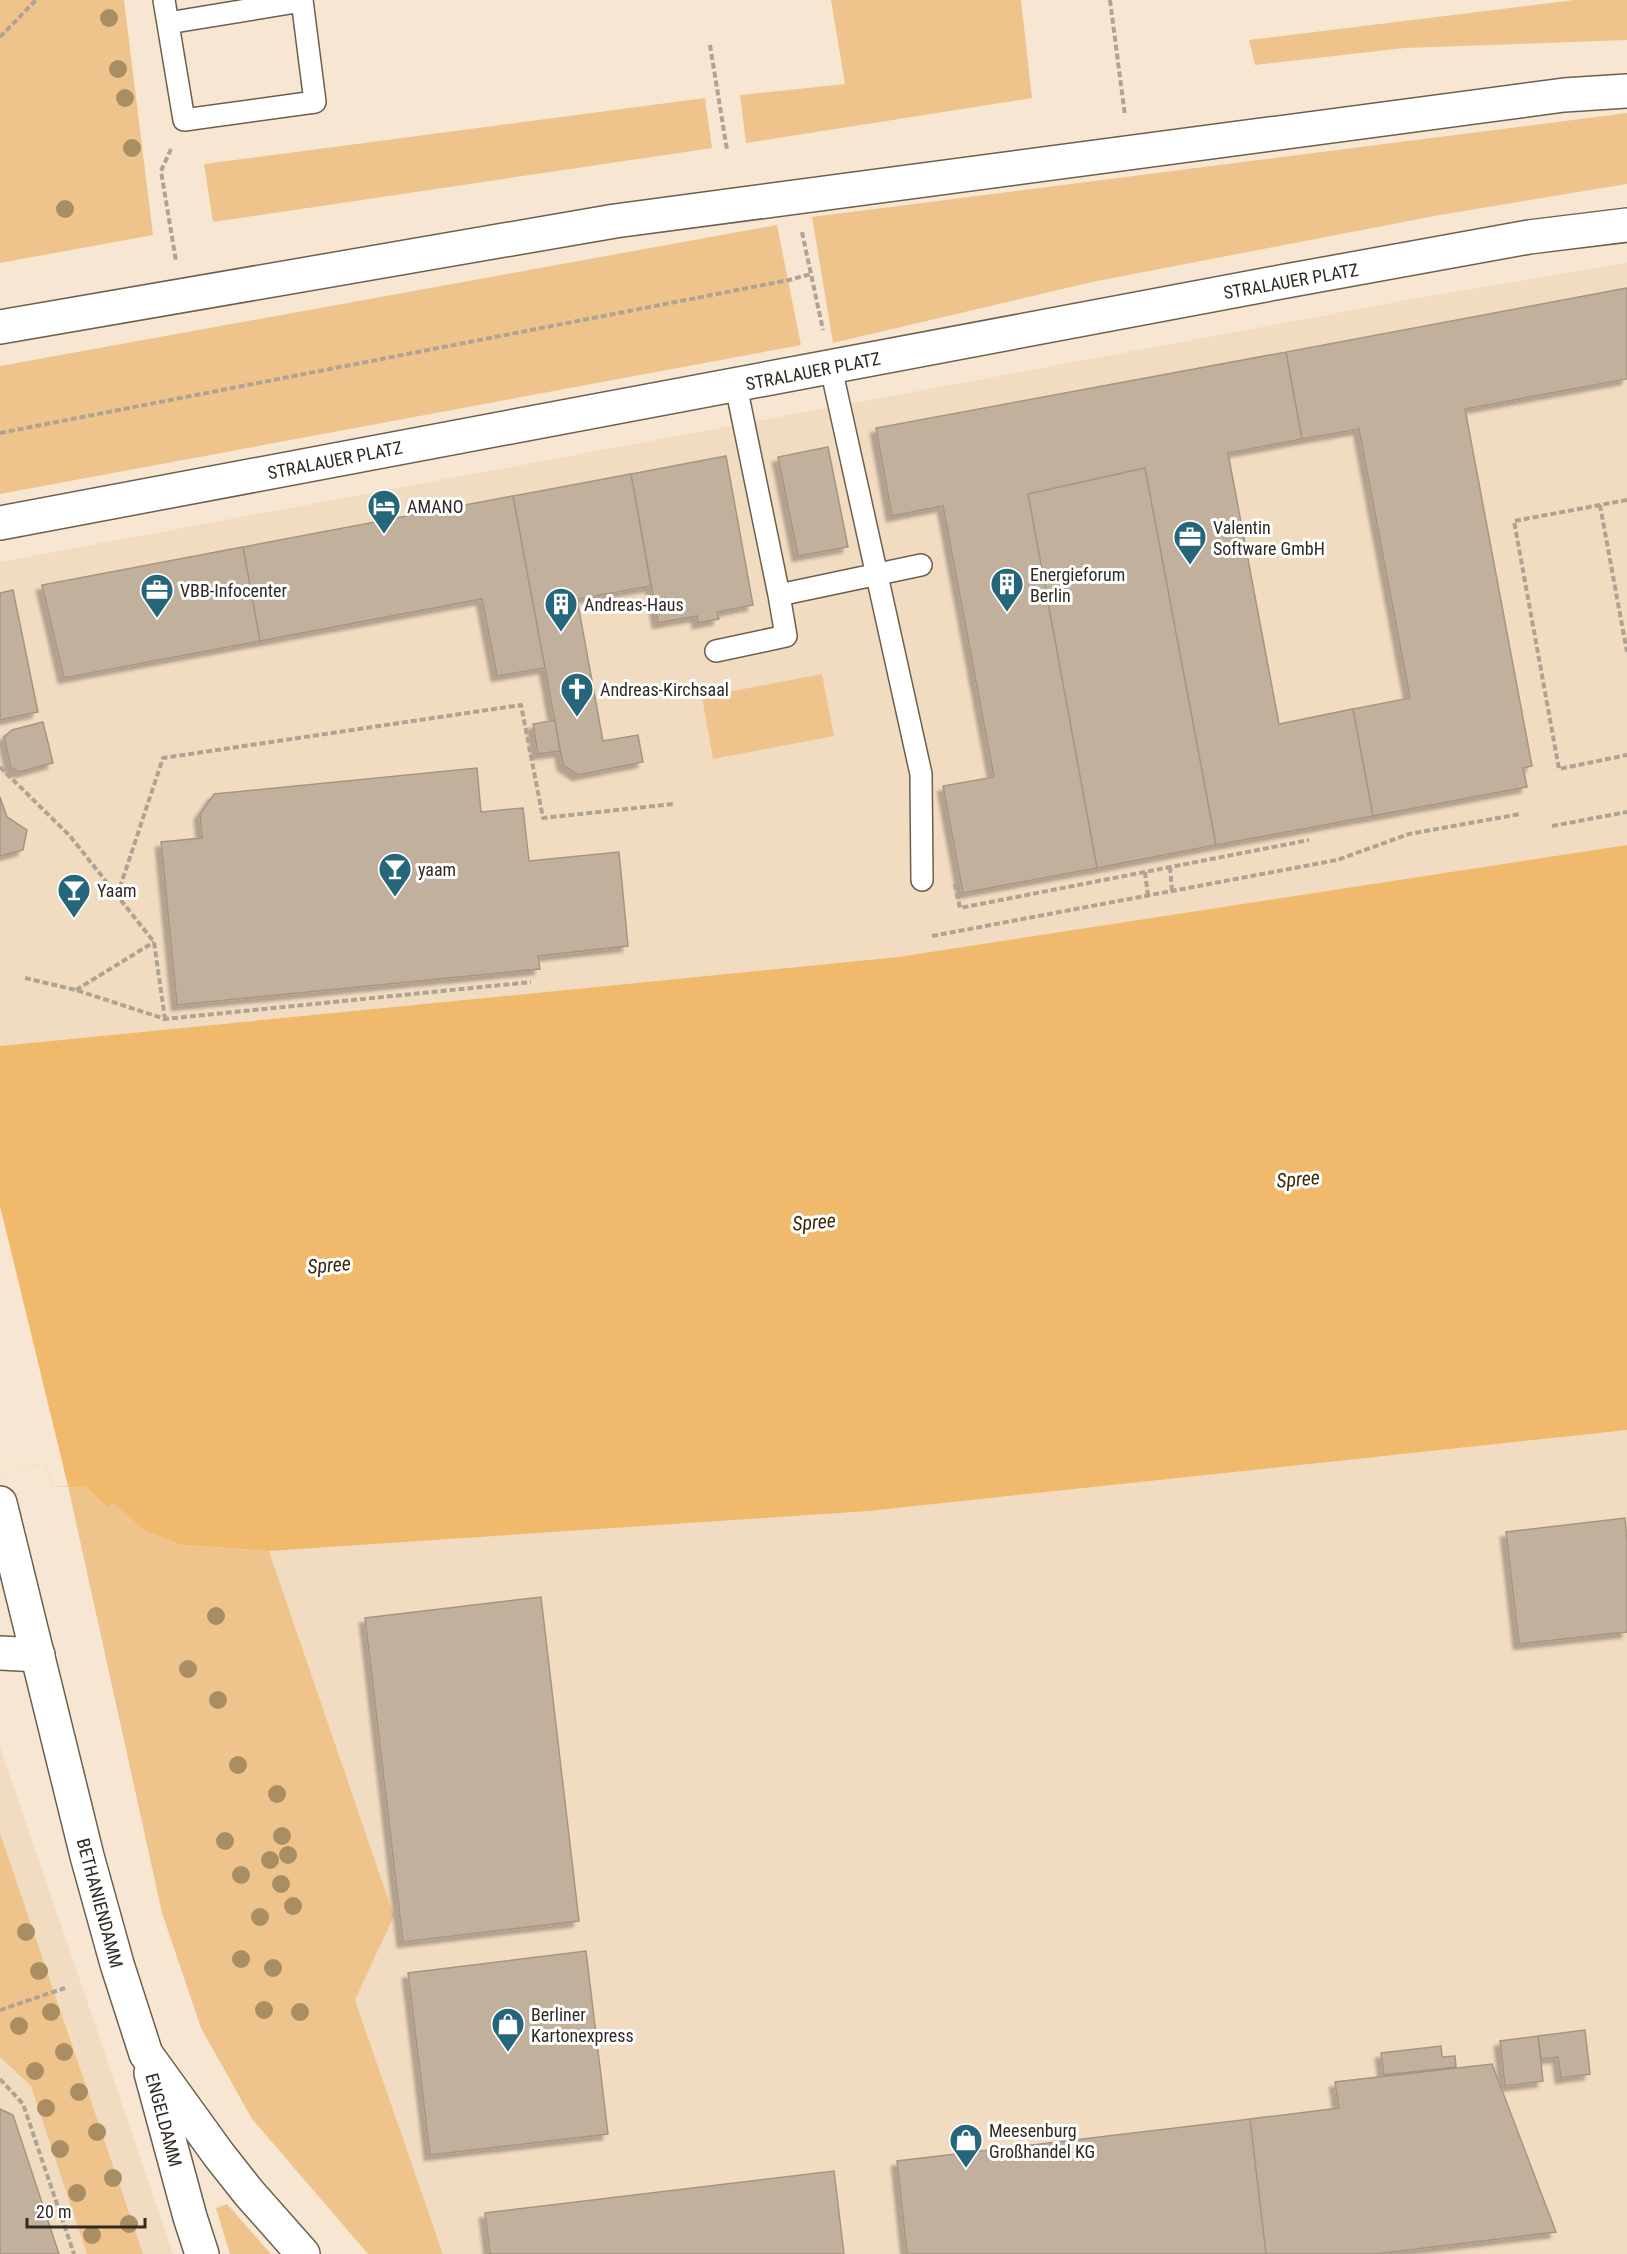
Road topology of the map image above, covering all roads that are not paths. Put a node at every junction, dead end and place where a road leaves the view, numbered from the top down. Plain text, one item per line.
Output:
1 (164, 0) edge
2 (302, 1) edge
3 (168, 24) junction
4 (1627, 91) edge
5 (1627, 225) edge
6 (0, 327) edge
7 (831, 368) junction
8 (736, 386) junction
9 (0, 523) edge
10 (921, 565) dead end
11 (878, 574) junction
12 (779, 595) junction
13 (716, 651) dead end
14 (922, 880) dead end
15 (0, 1503) edge
16 (0, 1653) edge
17 (38, 1655) junction
18 (146, 2054) junction
19 (202, 2254) edge
20 (303, 2254) edge

1 - 3 lane
2 - 3 lane
2 - 3 lane
4 - 6 main road
5 - 7 main road, STRALAUER PLATZ
7 - 8 main road, STRALAUER PLATZ
7 - 11 lane
8 - 9 main road, STRALAUER PLATZ
8 - 12 lane
10 - 11 lane
11 - 12 lane
11 - 14 lane
12 - 13 lane
15 - 17 main road, BETHANIENDAMM
16 - 17 main road
17 - 18 main road, BETHANIENDAMM
18 - 19 main road, ENGELDAMM
18 - 20 main road, BETHANIENDAMM

